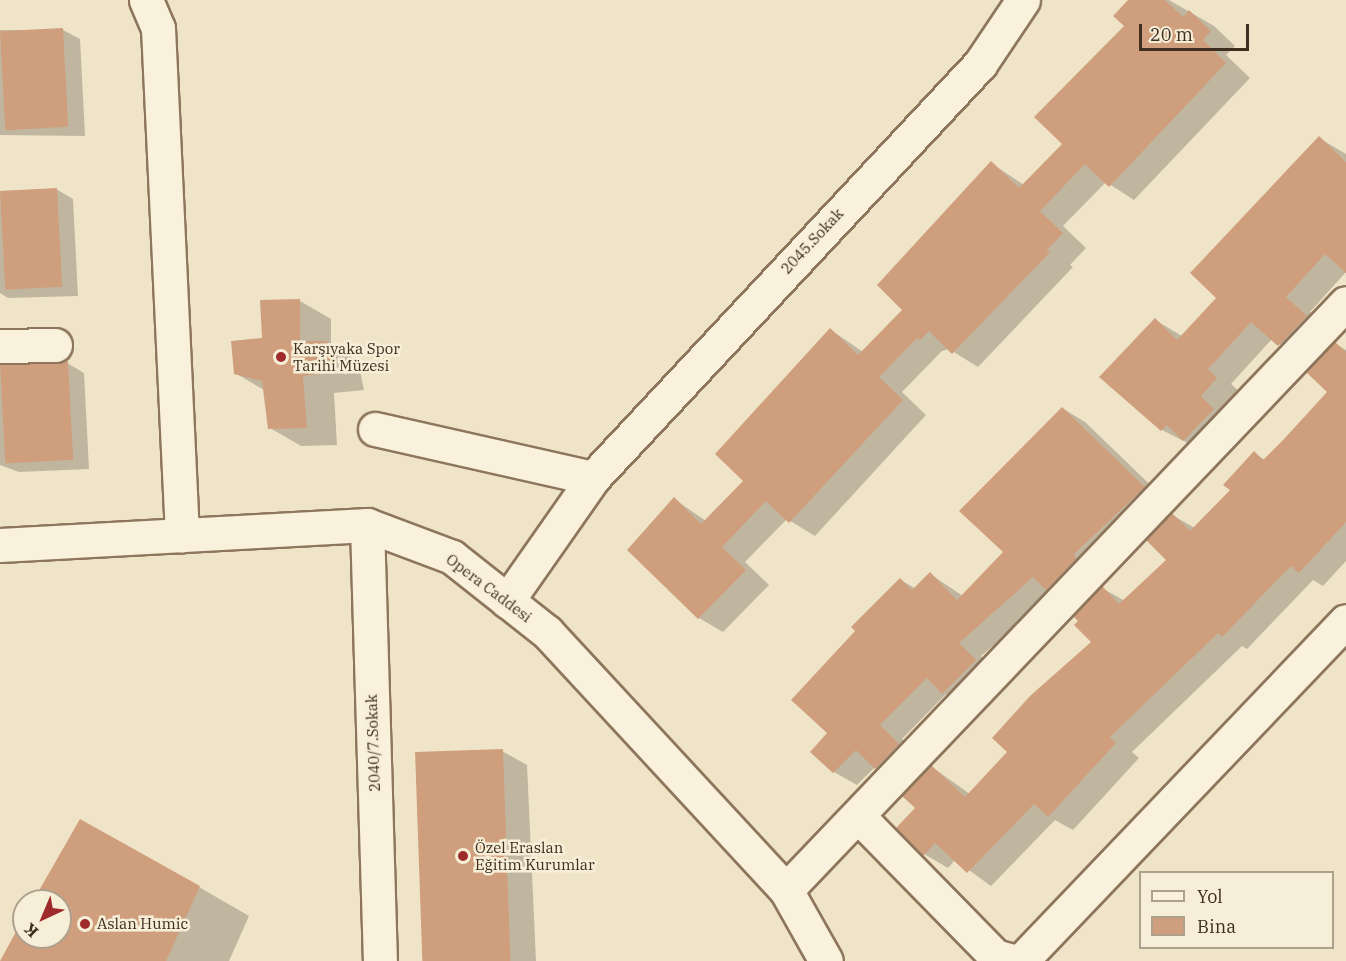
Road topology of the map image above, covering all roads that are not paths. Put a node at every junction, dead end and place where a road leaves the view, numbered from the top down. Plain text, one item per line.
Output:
1 (147, 0) edge
2 (1023, 0) edge
3 (1346, 303) edge
4 (55, 345) dead end
5 (0, 346) edge
6 (375, 429) dead end
7 (593, 478) junction
8 (368, 525) junction
9 (182, 535) junction
10 (0, 545) edge
11 (507, 601) junction
12 (1346, 621) edge
13 (858, 816) junction
14 (786, 890) junction
15 (380, 961) edge
16 (826, 961) edge
17 (1011, 961) edge
18 (1021, 961) edge

1 - 9 street
2 - 7 street, 2045.Sokak
3 - 13 street
4 - 5 street
6 - 7 street
7 - 11 street, 2045.Sokak
8 - 9 street, Opera Caddesi
8 - 11 street, Opera Caddesi
8 - 15 street, 2040/7.Sokak
9 - 10 street, Opera Caddesi
11 - 14 street, Opera Caddesi
12 - 18 street
13 - 14 street
13 - 17 street
14 - 16 street, Opera Caddesi

